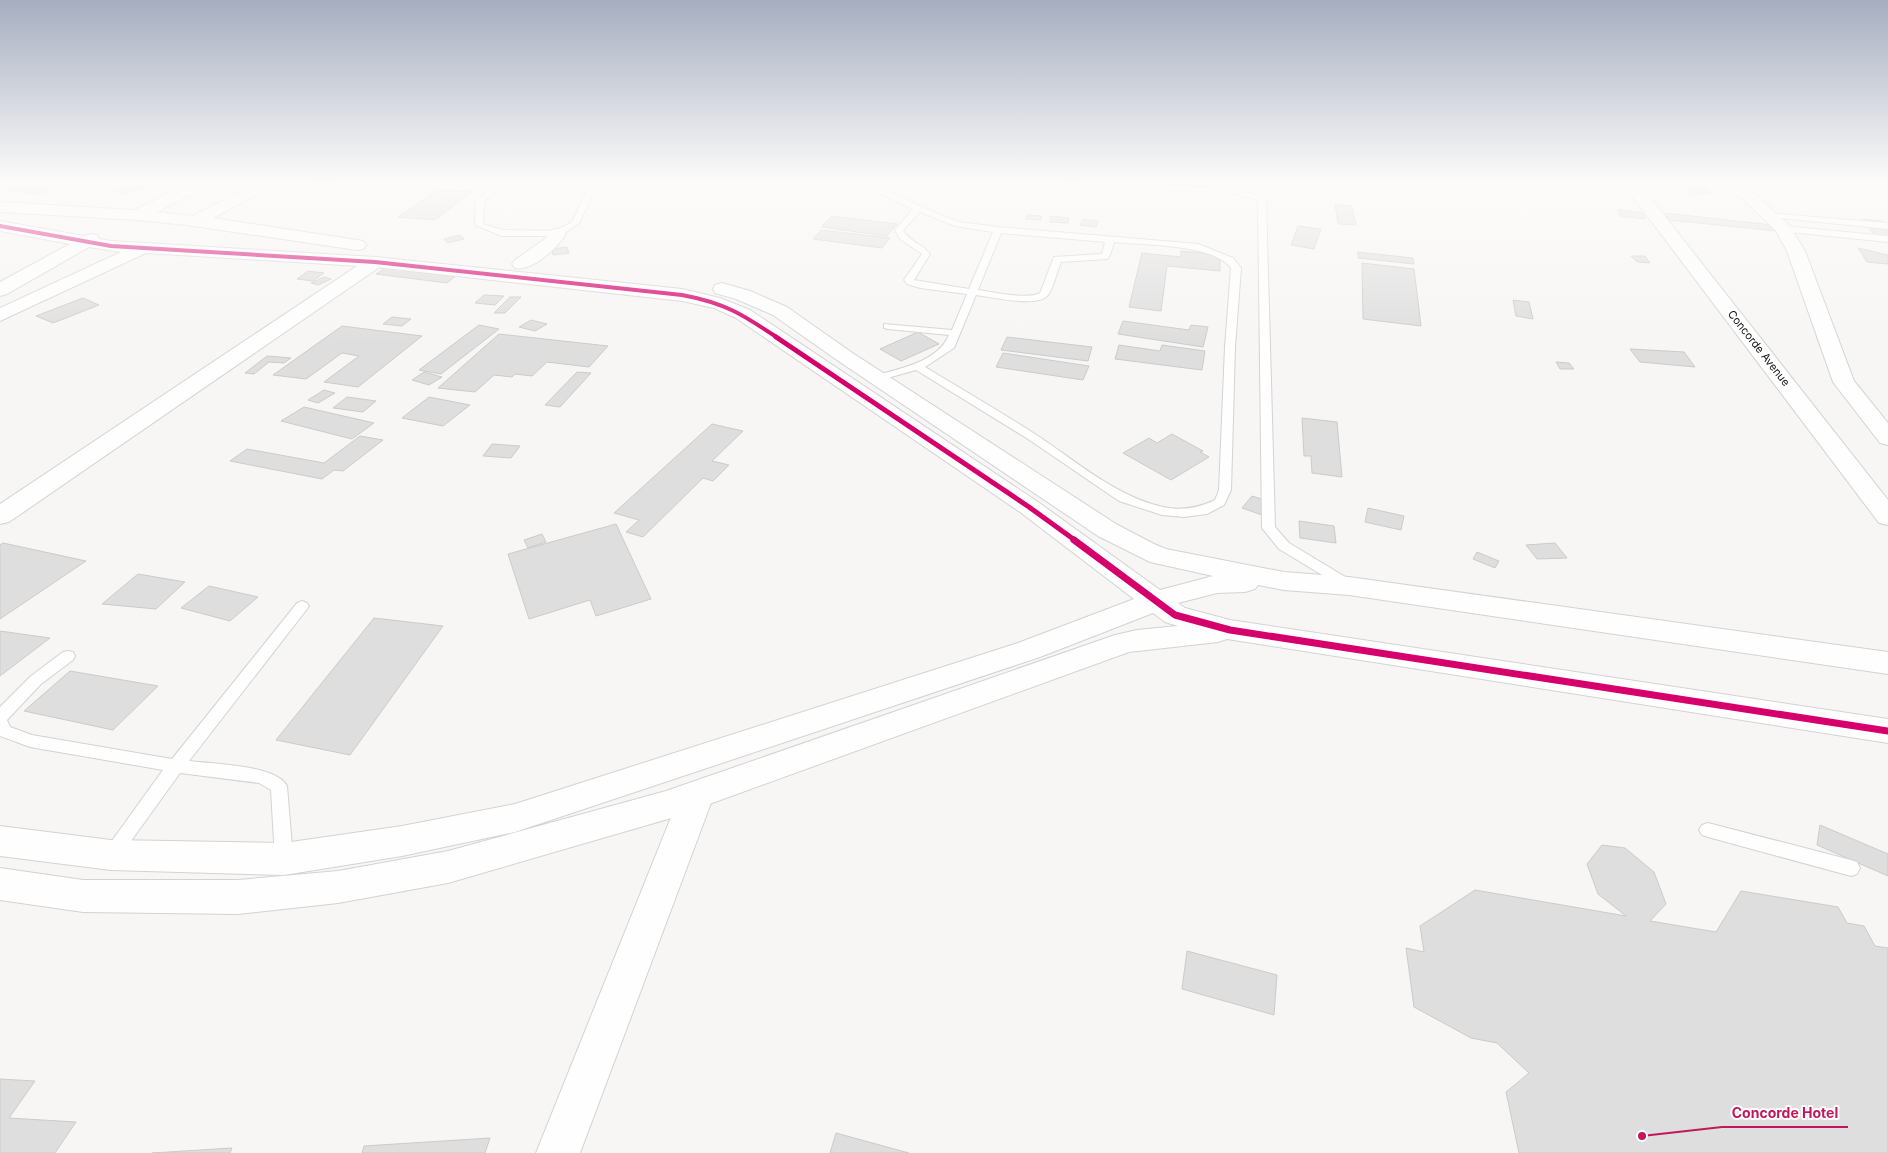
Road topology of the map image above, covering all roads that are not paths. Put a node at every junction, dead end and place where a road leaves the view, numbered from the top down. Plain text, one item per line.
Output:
1 (557, 234) edge
2 (47, 235) edge
3 (99, 235) edge
4 (168, 235) edge
5 (290, 235) edge
6 (901, 235) edge
7 (996, 235) edge
8 (1052, 235) edge
9 (1263, 235) edge
10 (1670, 235) edge
11 (1785, 235) edge
12 (1861, 235) edge
13 (1888, 239) edge
14 (1110, 240) junction
15 (85, 242) junction
16 (142, 248) junction
17 (375, 262) junction
18 (521, 264) junction
19 (723, 289) junction
20 (0, 290) edge
21 (972, 292) junction
22 (705, 299) junction
23 (0, 315) edge
24 (888, 326) dead end
25 (956, 333) junction
26 (918, 367) junction
27 (877, 378) junction
28 (1888, 438) edge
29 (0, 516) edge
30 (1888, 517) edge
31 (1284, 581) junction
32 (1349, 586) junction
33 (1155, 600) junction
34 (302, 606) dead end
35 (1230, 630) junction
36 (68, 656) dead end
37 (1888, 663) edge
38 (0, 717) edge
39 (0, 722) edge
40 (1888, 731) edge
41 (176, 766) junction
42 (697, 795) junction
43 (1708, 830) dead end
44 (0, 841) edge
45 (111, 854) junction
46 (284, 859) junction
47 (1851, 868) dead end
48 (0, 884) edge
49 (558, 1153) edge

1 - 18 street
2 - 15 street
3 - 15 street
4 - 16 street
5 - 18 street
6 - 21 lane
7 - 21 lane
8 - 14 lane
9 - 32 lane
10 - 30 street, Concorde Avenue
11 - 28 street
12 - 13 lane
14 - 21 lane
14 - 26 lane
15 - 16 street
15 - 20 street
16 - 17 street
16 - 23 street
17 - 22 street
17 - 29 street
18 - 19 street
19 - 22 street
19 - 27 street
21 - 25 lane
22 - 33 street
24 - 25 lane
25 - 26 lane
26 - 27 lane
27 - 31 street
31 - 32 street
31 - 33 street
32 - 37 street
33 - 35 street
33 - 46 street
34 - 41 lane
35 - 40 street
35 - 42 street
36 - 38 lane
39 - 41 lane
41 - 45 lane
41 - 46 lane
42 - 48 street
42 - 49 street
43 - 47 lane
44 - 45 street
45 - 46 street

